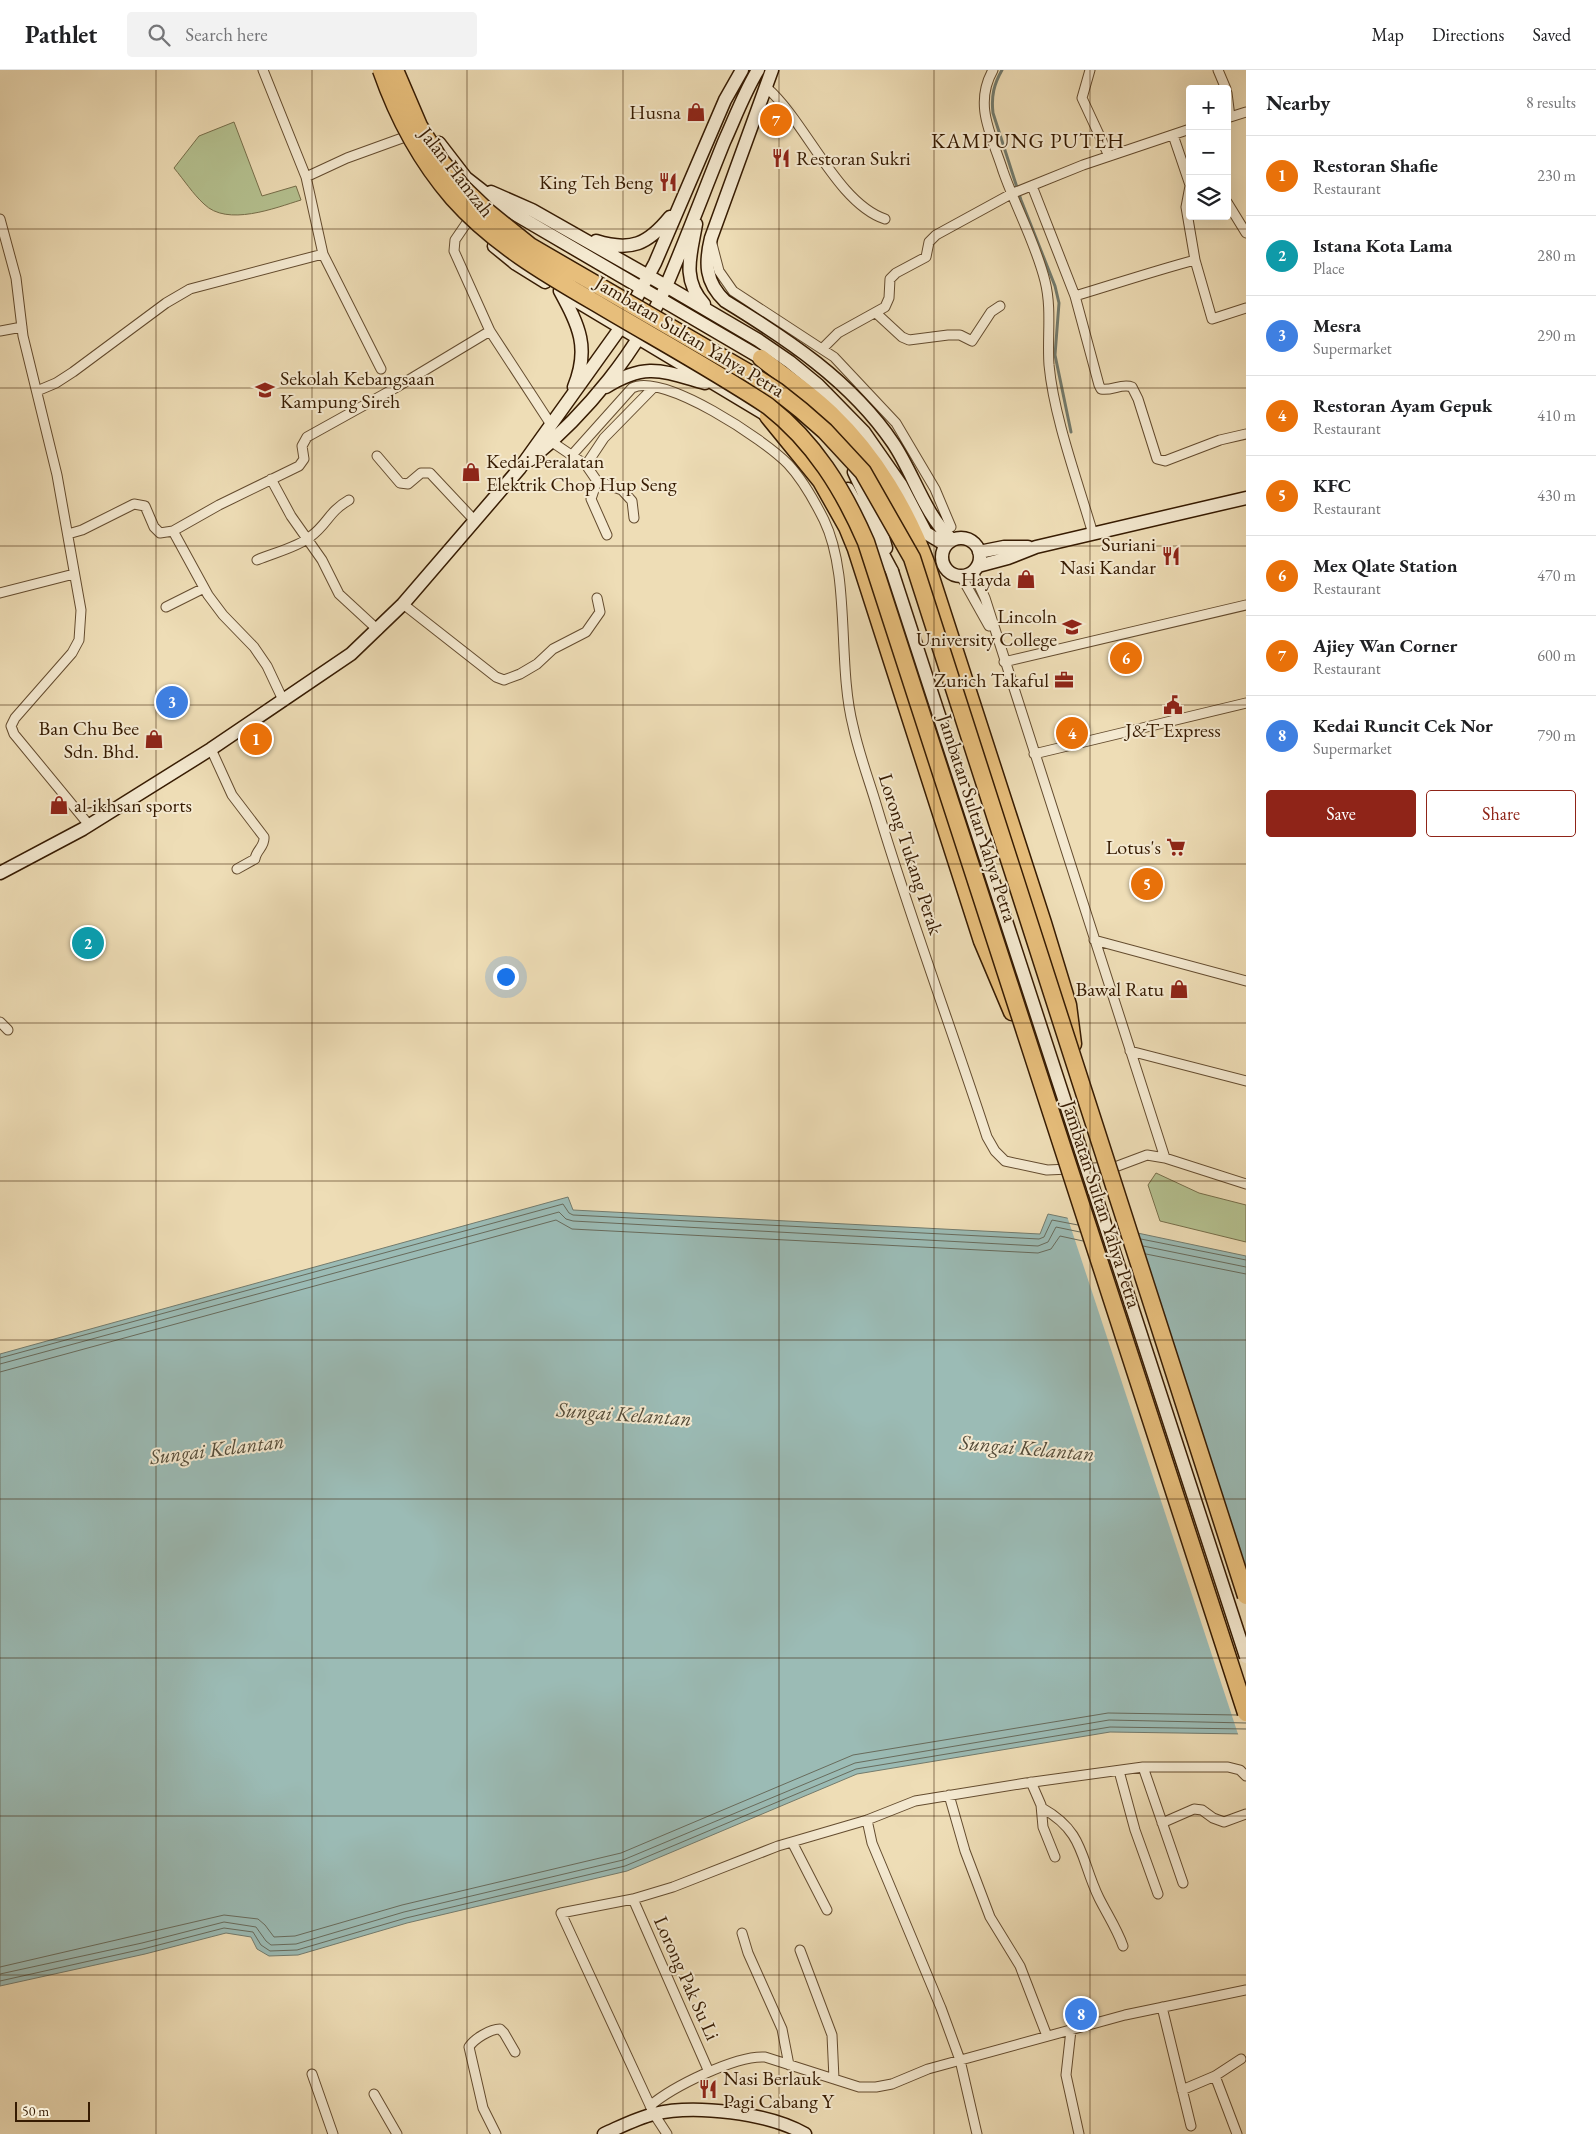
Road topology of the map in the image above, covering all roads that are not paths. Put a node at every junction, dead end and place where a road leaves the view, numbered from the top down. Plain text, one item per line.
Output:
1 (264, 70) edge
2 (376, 70) edge
3 (381, 70) edge
4 (395, 70) edge
5 (402, 70) edge
6 (742, 70) edge
7 (758, 70) edge
8 (772, 70) edge
9 (993, 70) edge
10 (1090, 70) edge
11 (1218, 70) edge
12 (1224, 85) edge
13 (767, 88) junction
14 (1246, 112) edge
15 (1231, 116) edge
16 (1187, 130) edge
17 (1173, 135) junction
18 (405, 137) junction
19 (1109, 156) junction
20 (1187, 175) edge
21 (306, 177) junction
22 (475, 186) junction
23 (1032, 186) junction
24 (1012, 193) junction
25 (700, 199) junction
26 (678, 208) junction
27 (1231, 209) edge
28 (0, 219) edge
29 (885, 219) dead end
30 (1188, 220) edge
31 (468, 221) junction
32 (566, 229) junction
33 (1246, 233) edge
34 (710, 238) junction
35 (577, 251) junction
36 (323, 254) junction
37 (1194, 260) junction
38 (706, 265) junction
39 (719, 271) junction
40 (648, 276) junction
41 (666, 286) junction
42 (641, 288) junction
43 (560, 291) junction
44 (1075, 296) junction
45 (659, 299) junction
46 (1000, 306) dead end
47 (1246, 308) edge
48 (712, 312) junction
49 (876, 314) junction
50 (22, 327) junction
51 (620, 327) junction
52 (0, 331) edge
53 (490, 331) junction
54 (638, 338) junction
55 (823, 348) junction
56 (761, 358) junction
57 (380, 369) dead end
58 (654, 387) junction
59 (720, 387) junction
60 (37, 391) junction
61 (600, 391) junction
62 (568, 401) junction
63 (768, 416) junction
64 (550, 423) junction
65 (1246, 434) edge
66 (552, 442) junction
67 (572, 455) junction
68 (377, 456) dead end
69 (586, 465) junction
70 (520, 468) junction
71 (272, 479) junction
72 (597, 481) junction
73 (1246, 498) edge
74 (349, 500) dead end
75 (634, 518) dead end
76 (475, 521) junction
77 (952, 527) dead end
78 (173, 531) junction
79 (68, 534) junction
80 (1093, 534) junction
81 (607, 535) dead end
82 (308, 539) junction
83 (949, 543) junction
84 (1036, 547) junction
85 (979, 552) junction
86 (257, 560) dead end
87 (892, 570) junction
88 (971, 571) junction
89 (74, 574) junction
90 (204, 588) junction
91 (0, 593) edge
92 (597, 598) dead end
93 (403, 604) junction
94 (1246, 605) edge
95 (166, 607) dead end
96 (378, 630) junction
97 (1004, 662) junction
98 (284, 700) junction
99 (1246, 703) edge
100 (211, 749) junction
101 (1034, 754) junction
102 (89, 825) junction
103 (237, 869) dead end
104 (0, 873) edge
105 (1094, 940) junction
106 (1246, 980) edge
107 (0, 1022) edge
108 (8, 1030) dead end
109 (1130, 1051) junction
110 (1076, 1066) junction
111 (1040, 1079) junction
112 (1246, 1081) edge
113 (1165, 1158) junction
114 (1246, 1184) edge
115 (1246, 1596) edge
116 (1246, 1656) edge
117 (1246, 1713) edge
118 (1143, 1767) junction
119 (1119, 1771) junction
120 (1246, 1776) edge
121 (1031, 1782) junction
122 (950, 1795) junction
123 (1042, 1808) junction
124 (1246, 1814) edge
125 (866, 1820) junction
126 (1162, 1823) junction
127 (792, 1842) junction
128 (1055, 1857) dead end
129 (1182, 1883) dead end
130 (1158, 1894) dead end
131 (633, 1898) junction
132 (827, 1910) dead end
133 (742, 1933) dead end
134 (1123, 1946) dead end
135 (800, 1950) dead end
136 (1246, 1990) edge
137 (1162, 2007) junction
138 (1071, 2030) junction
139 (1047, 2036) junction
140 (515, 2052) dead end
141 (1241, 2059) dead end
142 (960, 2060) junction
143 (789, 2065) junction
144 (709, 2072) junction
145 (312, 2074) dead end
146 (1214, 2076) junction
147 (834, 2079) junction
148 (1182, 2090) junction
149 (374, 2094) dead end
150 (652, 2110) junction
151 (1191, 2126) dead end
152 (333, 2134) edge
153 (397, 2134) edge
154 (496, 2134) edge
155 (604, 2134) edge
156 (667, 2134) edge
157 (805, 2134) edge
158 (977, 2134) edge
159 (1079, 2134) edge
160 (1237, 2134) edge

1 - 21 street
2 - 18 main road, Jalan Hamzah
3 - 111 highway, Jambatan Sultan Yahya Petra, bridge
4 - 110 highway, Jambatan Sultan Yahya Petra, bridge
5 - 22 main road, Jalan Hamzah
6 - 26 main road
7 - 25 main road
8 - 13 main road
9 - 24 street
10 - 19 street
11 - 12 street
13 - 29 street
13 - 34 main road
14 - 15 street
16 - 17 street
17 - 19 street
17 - 20 street
18 - 21 street
18 - 31 main road, Jalan Hamzah
19 - 23 street
21 - 36 street
22 - 32 main road
22 - 35 main road, Jalan Hamzah
23 - 24 street
23 - 44 street
24 - 49 street
24 - 80 street
25 - 41 main road
25 - 48 main road
26 - 32 main road
26 - 40 main road
27 - 33 street
28 - 50 street
30 - 37 street
31 - 43 main road, Jalan Hamzah
31 - 53 street
32 - 40 main road
34 - 38 main road
34 - 39 street
35 - 42 main road, Jalan Hamzah
35 - 43 main road
36 - 57 street
36 - 60 street
37 - 44 street
37 - 47 street
38 - 39 street
38 - 83 main road
39 - 55 street
40 - 41 main road
40 - 42 main road
41 - 45 main road
41 - 48 main road
42 - 45 main road, Jalan Hamzah
42 - 51 main road
43 - 51 main road, Jalan Hamzah
43 - 62 main road
44 - 65 street
45 - 54 main road
45 - 56 main road, Jalan Hamzah
46 - 49 street
48 - 83 main road
49 - 55 street
50 - 52 street
50 - 60 street
51 - 54 main road, Jalan Hamzah
51 - 62 main road
53 - 64 street
53 - 71 street
54 - 59 main road, Jalan Hamzah
54 - 61 main road
55 - 77 street
56 - 87 main road, Jalan Hamzah
56 - 110 highway, bridge
58 - 67 street
58 - 69 street
58 - 113 street, Lorong Tukang Perak
59 - 61 main road
59 - 63 main road, Jalan Hamzah
60 - 79 street
61 - 66 main road
62 - 64 main road
63 - 87 main road, Jalan Hamzah
63 - 111 highway, bridge
64 - 70 main road
66 - 67 street
66 - 70 main road
67 - 69 street
68 - 76 street
69 - 72 street
70 - 76 main road
71 - 78 street
71 - 82 street
72 - 75 street
72 - 81 street
73 - 80 main road
74 - 82 street
76 - 93 main road
78 - 79 street
78 - 90 street
79 - 89 street
80 - 84 main road
82 - 86 street
82 - 96 street
83 - 85 main road
83 - 88 main road
84 - 85 main road
84 - 88 main road
85 - 88 main road
87 - 116 main road, Jambatan Sultan Yahya Petra, bridge
88 - 97 street
89 - 91 street
89 - 102 street
90 - 95 street
90 - 98 street
92 - 93 street
93 - 96 main road
94 - 97 street
96 - 98 main road
97 - 101 street
98 - 100 main road
99 - 101 street
100 - 102 main road
100 - 103 street
101 - 105 street
102 - 104 main road
105 - 106 street
105 - 109 street
107 - 108 street
109 - 112 street
109 - 113 street
110 - 115 highway, Jambatan Sultan Yahya Petra, bridge
111 - 117 highway, Jambatan Sultan Yahya Petra, bridge
113 - 114 street, Lorong Tukang Perak
118 - 119 street
118 - 120 street
118 - 126 street
119 - 121 street
119 - 130 street
121 - 122 street
121 - 123 street
122 - 125 street
122 - 139 street
123 - 128 street
123 - 134 street
124 - 126 street
125 - 127 street
125 - 142 street
126 - 129 street
127 - 131 street
127 - 132 street
131 - 144 street, Lorong Pak Su Li
131 - 150 street
133 - 143 street
135 - 147 street
136 - 137 street
137 - 138 street
137 - 148 street
138 - 139 street
138 - 159 street
139 - 142 street
140 - 154 street
141 - 146 street
142 - 147 street
142 - 158 street
143 - 144 street
143 - 147 street
144 - 150 street
145 - 152 street
146 - 148 street
146 - 160 street
148 - 151 street
149 - 153 street
150 - 155 main road
150 - 156 street
150 - 157 main road

